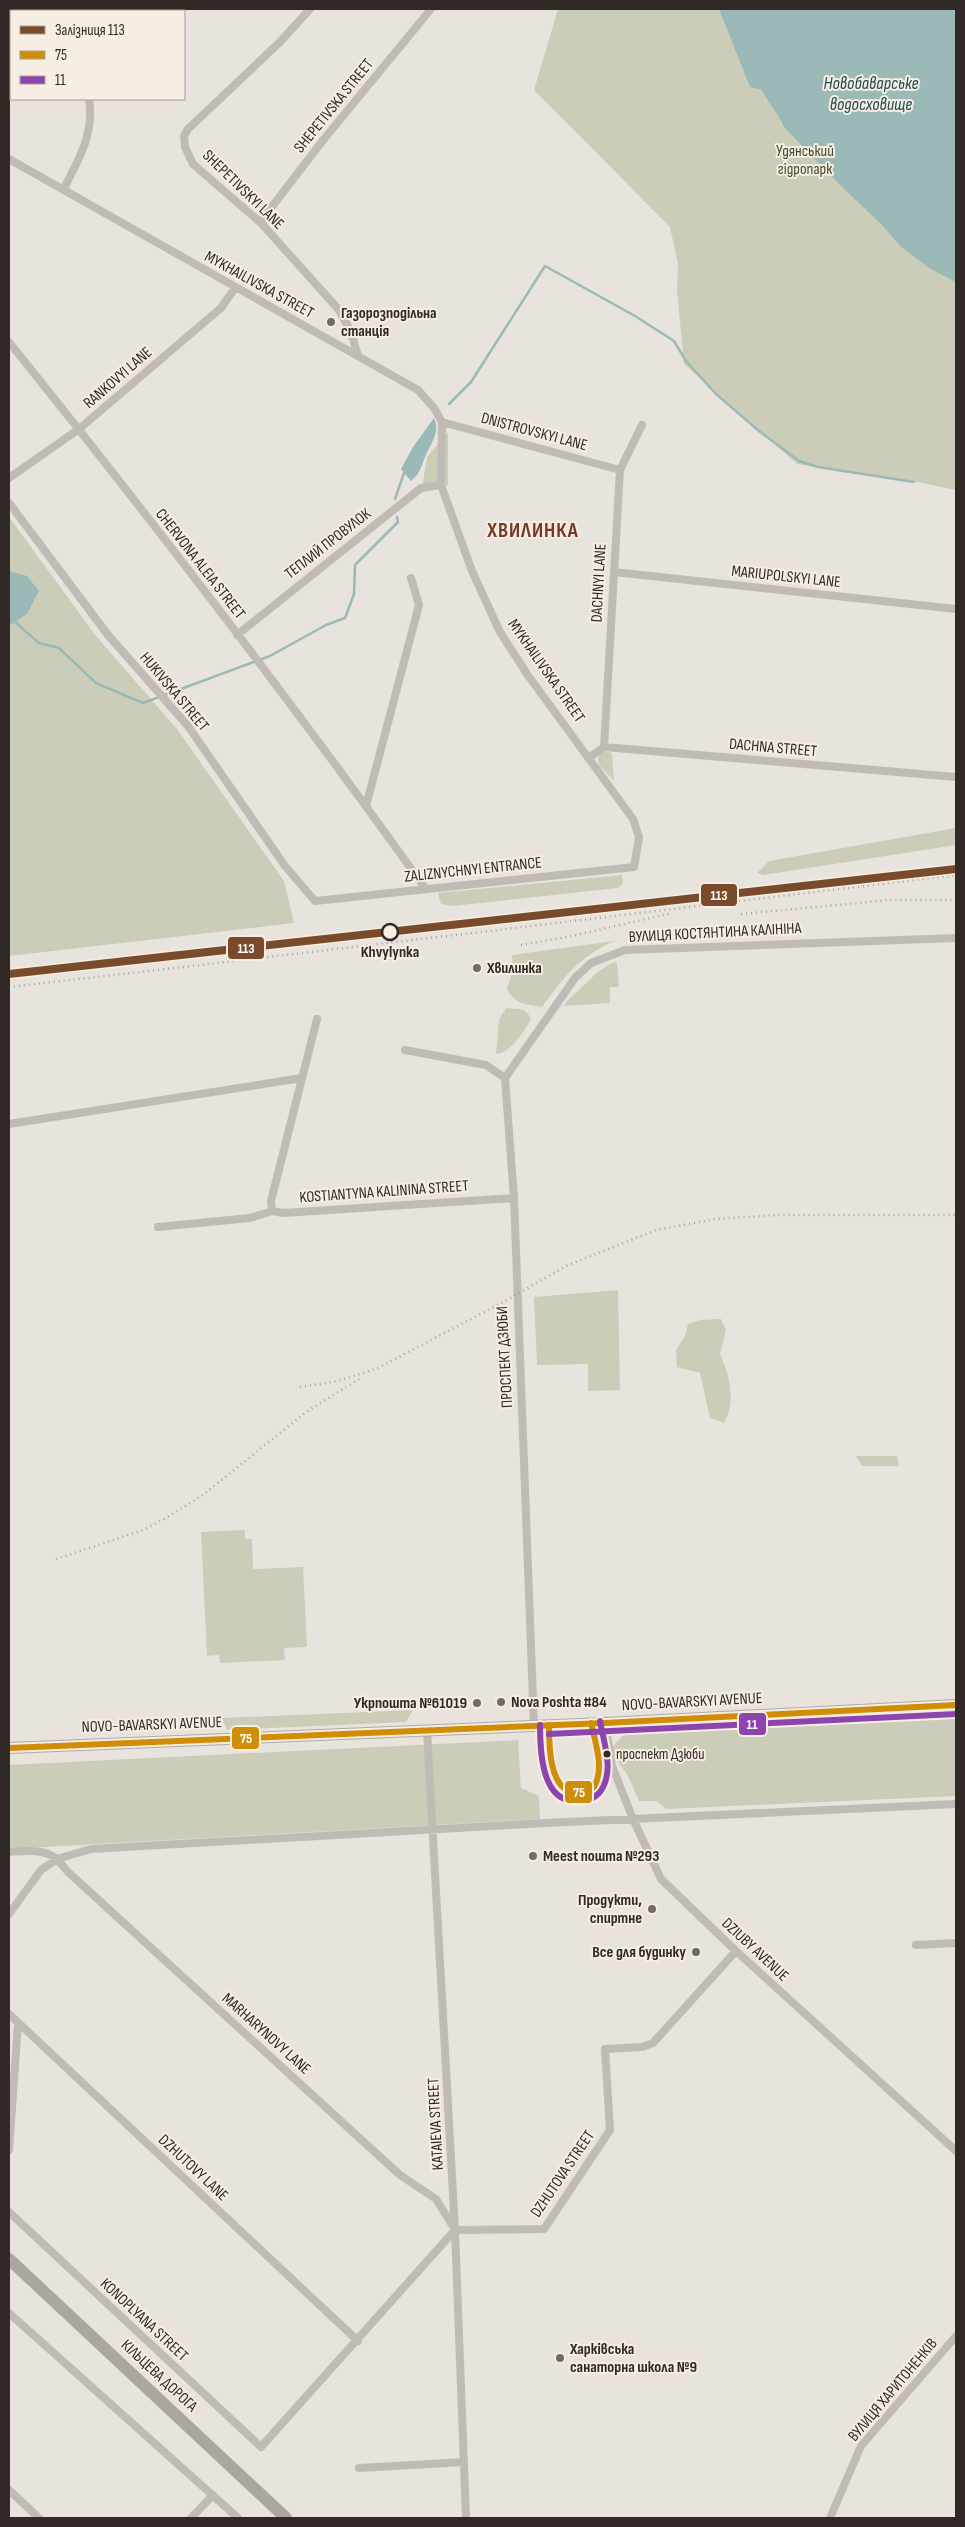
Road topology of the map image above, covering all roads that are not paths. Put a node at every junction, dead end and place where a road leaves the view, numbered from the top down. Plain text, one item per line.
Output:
1 (310, 9) edge
2 (431, 9) edge
3 (89, 100) edge
4 (9, 159) edge
5 (63, 190) junction
6 (262, 224) junction
7 (235, 288) junction
8 (9, 342) edge
9 (358, 356) junction
10 (442, 422) junction
11 (642, 425) dead end
12 (79, 430) junction
13 (620, 470) junction
14 (9, 478) edge
15 (441, 485) junction
16 (9, 503) edge
17 (614, 572) junction
18 (412, 578) dead end
19 (956, 609) edge
20 (237, 634) junction
21 (604, 747) junction
22 (590, 757) junction
23 (956, 777) edge
24 (366, 806) junction
25 (634, 867) joint
26 (425, 888) junction
27 (315, 901) joint
28 (956, 938) edge
29 (317, 1019) dead end
30 (406, 1050) dead end
31 (302, 1078) junction
32 (505, 1078) junction
33 (9, 1124) edge
34 (514, 1198) junction
35 (272, 1211) junction
36 (158, 1226) dead end
37 (956, 1705) edge
38 (605, 1723) junction
39 (534, 1726) junction
40 (427, 1730) junction
41 (9, 1748) edge
42 (956, 1804) edge
43 (633, 1819) junction
44 (434, 1830) junction
45 (9, 1852) edge
46 (57, 1859) junction
47 (9, 1914) edge
48 (956, 1944) edge
49 (916, 1945) dead end
50 (736, 1951) junction
51 (9, 2014) edge
52 (18, 2023) junction
53 (11, 2115) edge
54 (9, 2150) edge
55 (956, 2151) edge
56 (9, 2212) edge
57 (455, 2230) junction
58 (9, 2259) edge
59 (9, 2313) edge
60 (956, 2336) edge
61 (358, 2341) junction
62 (464, 2462) junction
63 (359, 2468) dead end
64 (9, 2490) edge
65 (213, 2495) junction
66 (39, 2518) edge
67 (191, 2518) edge
68 (238, 2518) edge
69 (286, 2518) edge
70 (466, 2518) edge
71 (830, 2518) edge

1 - 6 street, SHEPETIVSKYI LANE
2 - 6 street, SHEPETIVSKA STREET
3 - 5 street
4 - 5 street, MYKHAILIVSKA STREET
5 - 7 street, MYKHAILIVSKA STREET
6 - 9 street, SHEPETIVSKYI LANE
7 - 9 street, MYKHAILIVSKA STREET
7 - 12 street, RANKOVYI LANE
8 - 12 street, CHERVONA ALEIA STREET
9 - 10 street, MYKHAILIVSKA STREET
10 - 13 street, DNISTROVSKYI LANE
10 - 15 street, MYKHAILIVSKA STREET
11 - 13 street, DACHNYI LANE
12 - 14 street, RANKOVYI LANE
12 - 20 street, CHERVONA ALEIA STREET
13 - 17 street, DACHNYI LANE
15 - 20 street, ТЕПЛИЙ ПРОВУЛОК
15 - 22 street, MYKHAILIVSKA STREET
16 - 27 street, HUKIVSKA STREET
17 - 19 street, MARIUPOLSKYI LANE
17 - 21 street, DACHNYI LANE
18 - 24 street
20 - 24 street, CHERVONA ALEIA STREET
21 - 22 street
21 - 23 street, DACHNA STREET
22 - 25 street, MYKHAILIVSKA STREET
24 - 26 street, CHERVONA ALEIA STREET
25 - 26 street, ZALIZNYCHNYI ENTRANCE
26 - 27 street, ZALIZNYCHNYI ENTRANCE
28 - 32 street, ВУЛИЦЯ КОСТЯНТИНА КАЛІНІНА
29 - 31 street, KOSTIANTYNA KALININA STREET
30 - 32 street
31 - 33 street
31 - 35 street, KOSTIANTYNA KALININA STREET
32 - 34 street
34 - 35 street, KOSTIANTYNA KALININA STREET
34 - 39 street, ПРОСПЕКТ ДЗЮБИ
35 - 36 street
37 - 38 main road, NOVO-BAVARSKYI AVENUE
38 - 39 main road, NOVO-BAVARSKYI AVENUE
38 - 43 street, DZIUBY AVENUE
39 - 40 main road, NOVO-BAVARSKYI AVENUE
40 - 41 main road, NOVO-BAVARSKYI AVENUE
40 - 44 street, KATAIEVA STREET
42 - 43 street
43 - 44 street
43 - 50 street, DZIUBY AVENUE
44 - 46 street
44 - 57 street, KATAIEVA STREET
45 - 46 street
46 - 47 street
46 - 57 street, MARHARYNOVY LANE
48 - 49 street
50 - 55 street, DZIUBY AVENUE
50 - 57 street, DZHUTOVA STREET
51 - 52 street, DZHUTOVY LANE
52 - 53 street
52 - 61 street, DZHUTOVY LANE
53 - 54 street
56 - 61 street, KONOPLYANA STREET
57 - 61 street
57 - 62 street, KATAIEVA STREET
58 - 69 highway, КІЛЬЦЕВА ДОРОГА
59 - 65 street
60 - 71 street, ВУЛИЦЯ ХАРИТОНЕНКІВ
62 - 63 street
62 - 70 street, KATAIEVA STREET
64 - 66 street
65 - 67 street
65 - 68 street

